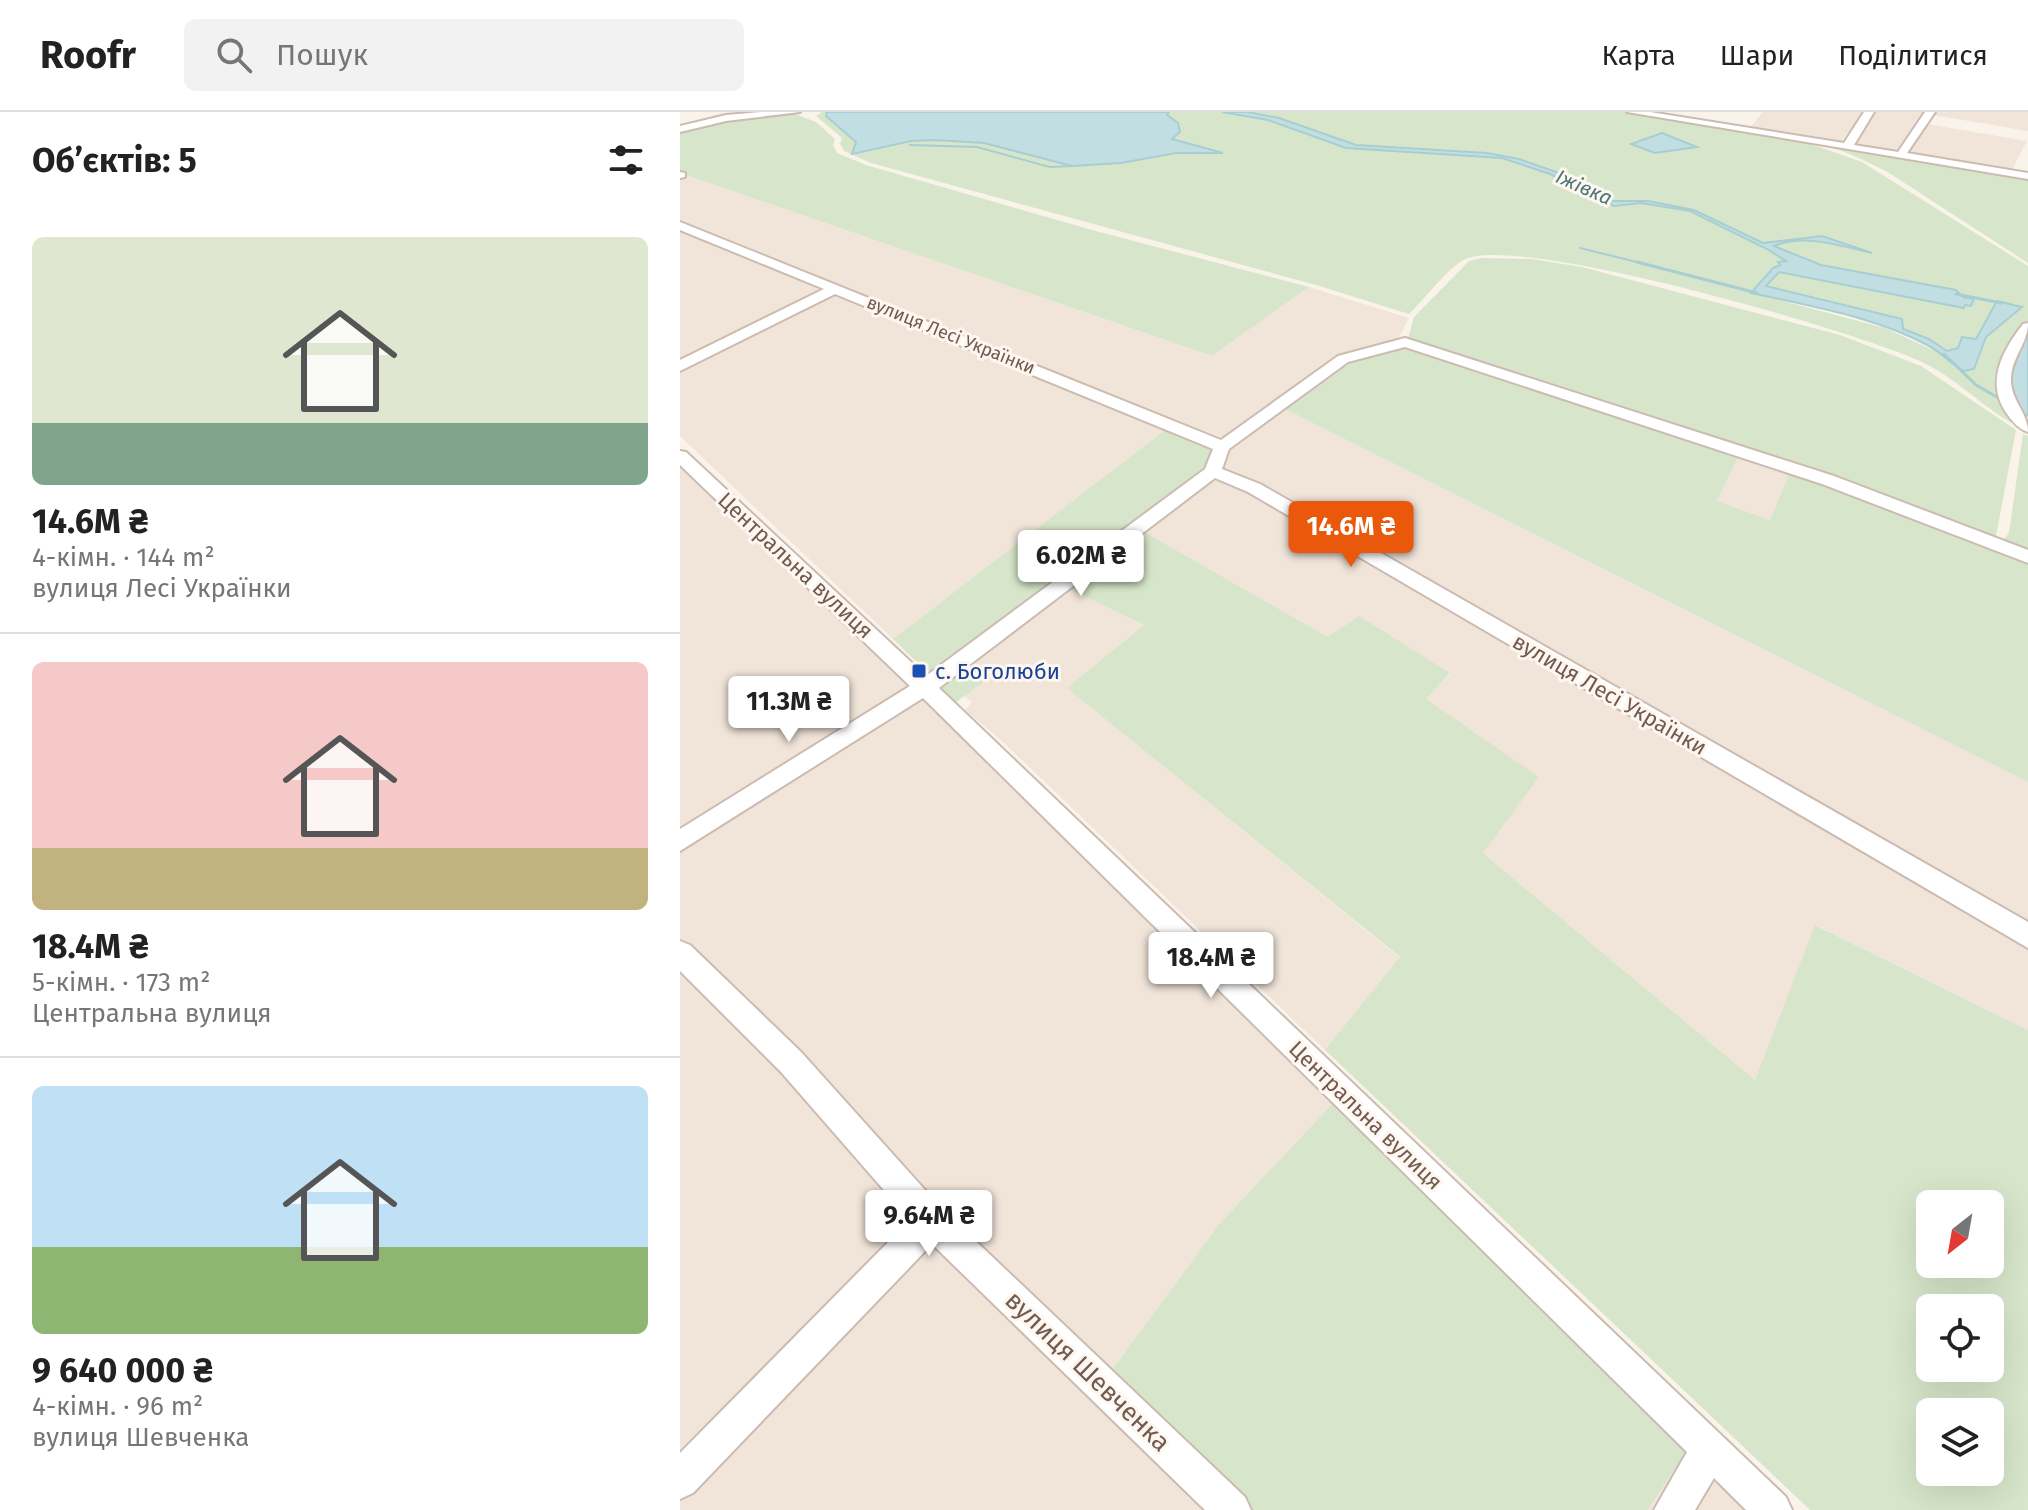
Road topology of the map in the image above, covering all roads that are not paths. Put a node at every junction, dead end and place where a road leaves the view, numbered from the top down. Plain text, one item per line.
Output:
1 (795, 112) edge
2 (1632, 112) edge
3 (1869, 112) edge
4 (1930, 112) edge
5 (1750, 119) dead end
6 (680, 129) edge
7 (1741, 130) junction
8 (1847, 147) junction
9 (1901, 155) junction
10 (2028, 176) edge
11 (680, 226) edge
12 (837, 288) junction
13 (2028, 327) edge
14 (680, 366) edge
15 (2028, 427) edge
16 (1222, 447) junction
17 (680, 456) edge
18 (1213, 471) junction
19 (2028, 557) edge
20 (923, 686) junction
21 (680, 841) edge
22 (2028, 936) edge
23 (680, 953) edge
24 (932, 1221) junction
25 (1710, 1450) junction
26 (680, 1480) edge
27 (1232, 1510) edge
28 (1673, 1510) edge
29 (1773, 1510) edge

1 - 6 street
2 - 7 street
3 - 8 street
4 - 9 street
5 - 7 street
7 - 8 street
8 - 9 street
9 - 10 street
11 - 12 street, вулиця Лесі Українки
12 - 14 street
12 - 16 street, вулиця Лесі Українки
13 - 15 street
16 - 18 street
16 - 19 street
17 - 20 street, Центральна вулиця
18 - 20 street
18 - 22 street, вулиця Лесі Українки
20 - 21 street
20 - 25 street, Центральна вулиця
23 - 24 street, вулиця Шевченка
24 - 26 street
24 - 27 street, вулиця Шевченка
25 - 28 street
25 - 29 street, Центральна вулиця

